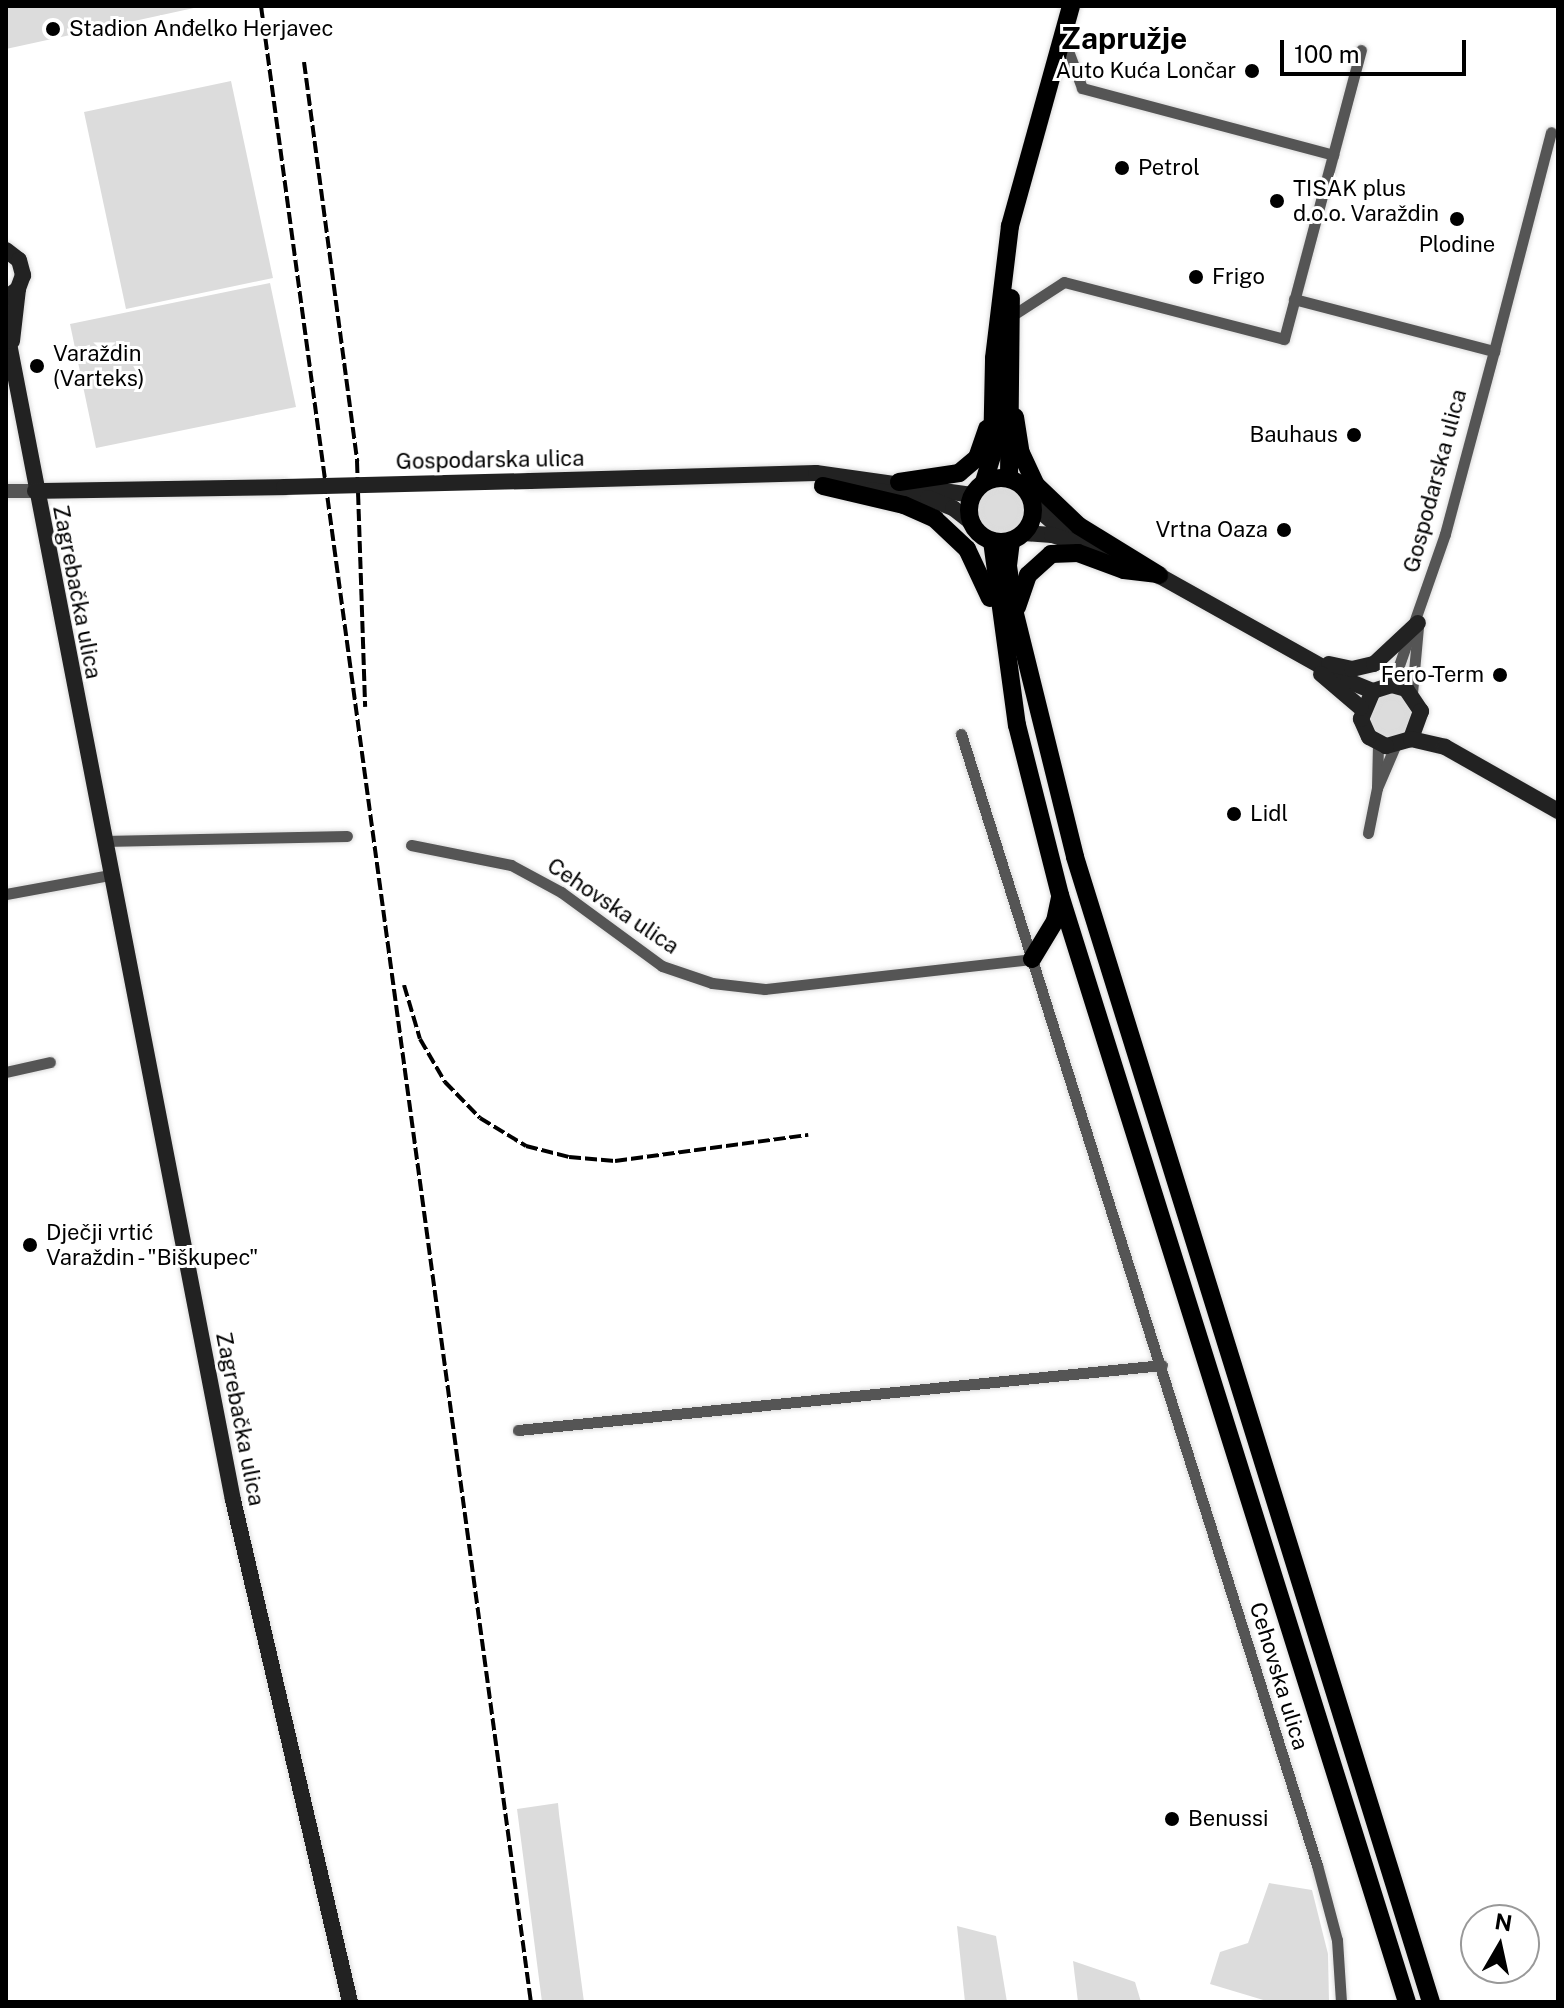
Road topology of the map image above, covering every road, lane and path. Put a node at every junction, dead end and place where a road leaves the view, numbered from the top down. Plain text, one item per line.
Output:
1 (1071, 6) edge
2 (1062, 30) junction
3 (1361, 50) dead end
4 (1551, 132) dead end
5 (1333, 155) junction
6 (1022, 177) junction
7 (7, 249) edge
8 (12, 294) edge
9 (1294, 299) junction
10 (1010, 317) junction
11 (6, 328) edge
12 (12, 350) junction
13 (1494, 351) junction
14 (1007, 391) junction
15 (992, 407) junction
16 (782, 475) junction
17 (1009, 478) junction
18 (899, 482) junction
19 (823, 486) junction
20 (978, 488) junction
21 (6, 491) edge
22 (35, 491) junction
23 (1033, 505) junction
24 (972, 523) junction
25 (1009, 538) junction
26 (1123, 558) junction
27 (1159, 575) junction
28 (1007, 617) junction
29 (1418, 623) junction
30 (1301, 658) junction
31 (1392, 685) junction
32 (1373, 691) junction
33 (1412, 693) junction
34 (1361, 708) junction
35 (1421, 722) junction
36 (961, 734) dead end
37 (1411, 739) junction
38 (1386, 745) junction
39 (1445, 747) junction
40 (1558, 811) edge
41 (1368, 833) dead end
42 (347, 836) dead end
43 (103, 841) junction
44 (411, 845) dead end
45 (110, 875) junction
46 (6, 894) edge
47 (1060, 895) junction
48 (1032, 959) junction
49 (50, 1062) dead end
50 (6, 1072) edge
51 (1162, 1365) junction
52 (518, 1430) dead end
53 (350, 2002) edge
54 (1341, 2002) edge
55 (1407, 2002) edge
56 (1431, 2002) edge

1 - 2 main road
2 - 5 street
2 - 6 main road
3 - 5 street
4 - 13 street, Gospodarska ulica
5 - 9 street
6 - 10 main road
6 - 15 main road
7 - 8 main road, Zagrebačka ulica
8 - 12 main road, Zagrebačka ulica
9 - 10 street
9 - 13 street
10 - 14 main road
11 - 12 main road, Zagrebačka ulica
12 - 22 main road, Zagrebačka ulica
13 - 29 street, Gospodarska ulica
14 - 17 main road
14 - 27 main road
15 - 18 main road
15 - 20 main road
16 - 18 main road, Gospodarska ulica
16 - 19 main road
16 - 22 main road, Gospodarska ulica, bridge
17 - 20 main road
17 - 23 main road
18 - 20 main road, Gospodarska ulica
19 - 24 main road
19 - 28 main road
20 - 24 main road
21 - 22 street, Gospodarska ulica
22 - 43 main road, Zagrebačka ulica
23 - 25 main road
23 - 26 main road
24 - 25 main road
25 - 26 main road
25 - 28 main road
26 - 27 main road
27 - 28 main road
27 - 30 main road
28 - 47 main road
28 - 56 main road
29 - 30 main road
29 - 31 street, Gospodarska ulica
29 - 33 street, Gospodarska ulica
30 - 32 main road
30 - 34 main road
31 - 32 main road
31 - 33 main road
32 - 34 main road
33 - 35 main road, Gospodarska ulica
34 - 38 main road
35 - 37 main road
35 - 39 main road, Gospodarska ulica
36 - 48 street, Cehovska ulica
37 - 38 main road
37 - 39 main road, Gospodarska ulica
38 - 41 street
39 - 40 main road, Gospodarska ulica
42 - 43 street
43 - 45 main road, Zagrebačka ulica
44 - 48 street, Cehovska ulica
45 - 46 street
45 - 53 main road, Zagrebačka ulica
47 - 48 main road
47 - 55 main road
48 - 51 street, Cehovska ulica
49 - 50 street
51 - 52 street
51 - 54 street, Cehovska ulica

